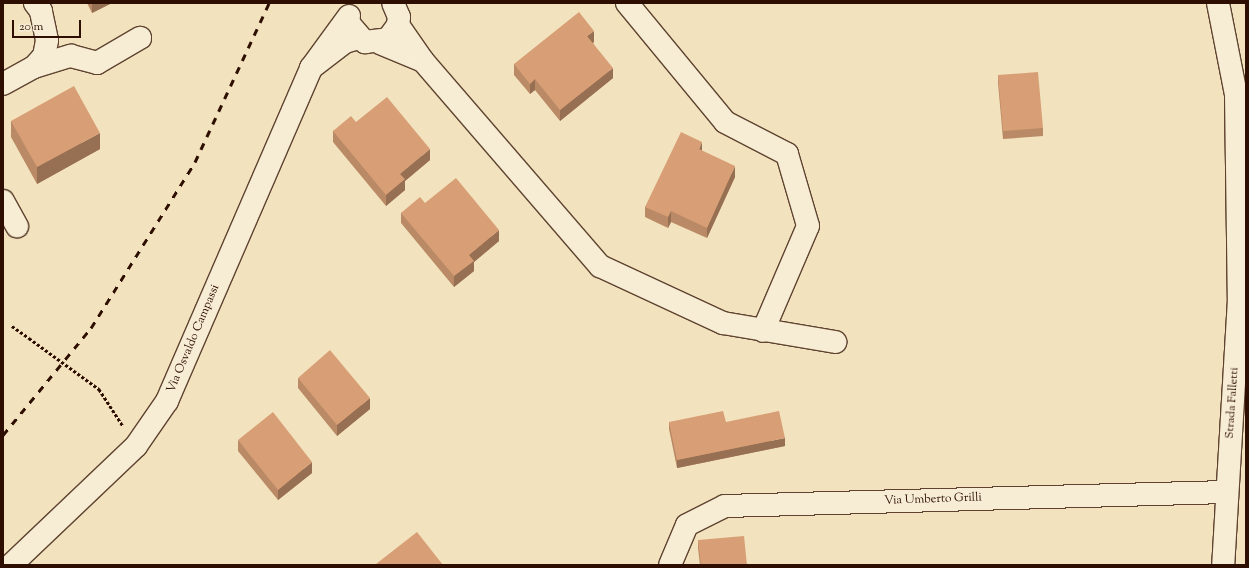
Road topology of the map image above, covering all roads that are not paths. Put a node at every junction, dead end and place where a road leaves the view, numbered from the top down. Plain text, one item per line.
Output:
1 (35, 3) edge
2 (394, 3) edge
3 (628, 3) edge
4 (1218, 3) edge
5 (352, 10) edge
6 (398, 25) junction
7 (140, 38) dead end
8 (358, 38) junction
9 (380, 43) junction
10 (423, 60) junction
11 (34, 67) junction
12 (310, 68) junction
13 (3, 84) edge
14 (3, 201) edge
15 (17, 226) dead end
16 (763, 331) junction
17 (835, 342) dead end
18 (1227, 492) junction
19 (11, 565) edge
20 (670, 565) edge
21 (1223, 565) edge

1 - 11 street
2 - 6 street
3 - 16 street
4 - 18 street, Strada Falletti
5 - 8 street
5 - 12 street, Via Osvaldo Campassi
6 - 9 street
6 - 10 street
7 - 11 street
8 - 9 street
8 - 12 street
9 - 10 street
10 - 16 street
11 - 13 street
12 - 19 street, Via Osvaldo Campassi
14 - 15 street
16 - 17 street
18 - 20 street, Via Umberto Grilli
18 - 21 street, Strada Falletti

